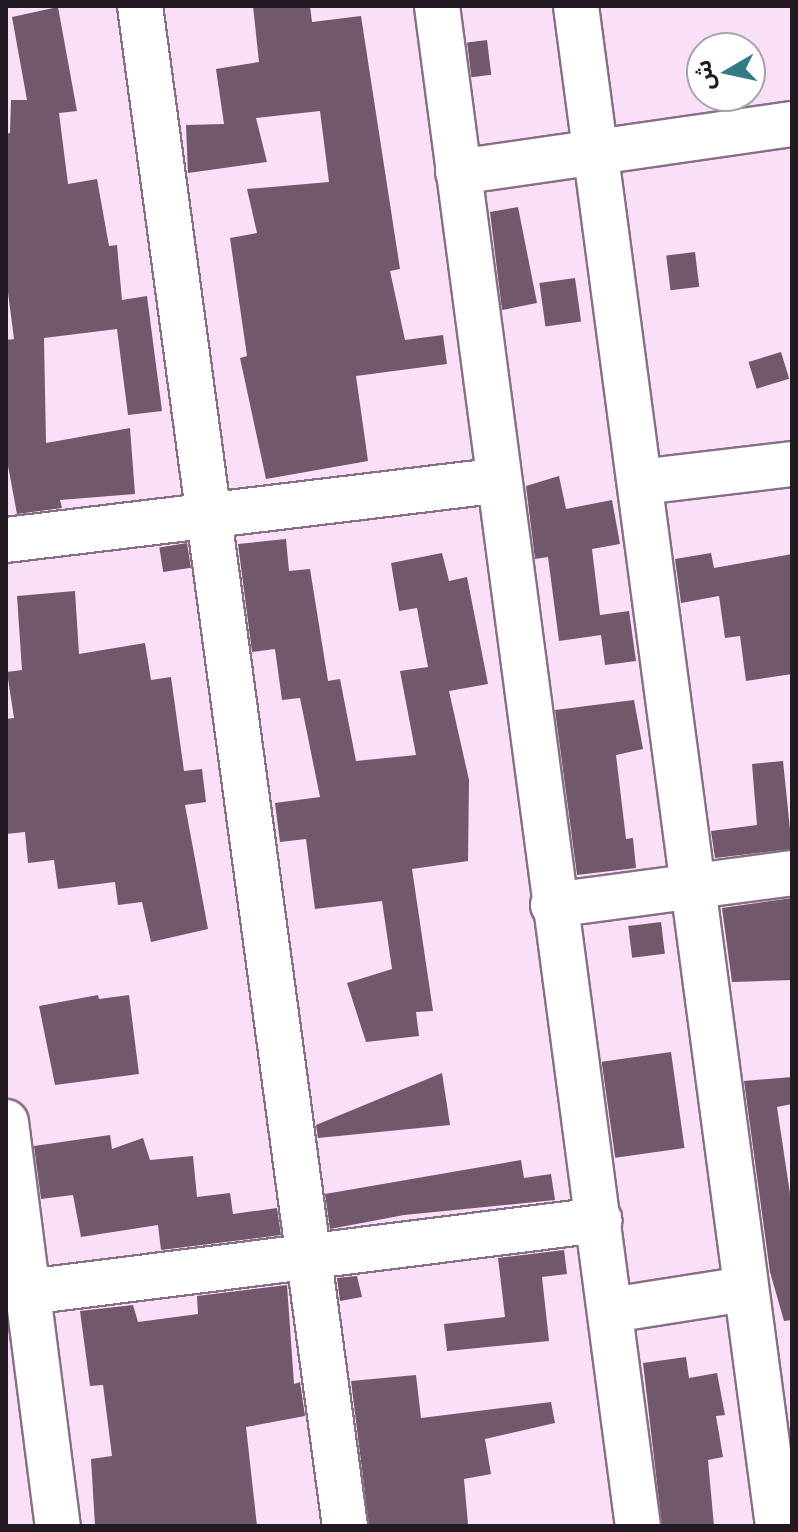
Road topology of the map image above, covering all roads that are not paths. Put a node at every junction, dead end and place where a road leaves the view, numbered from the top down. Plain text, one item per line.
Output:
1 (140, 6) edge
2 (437, 6) edge
3 (576, 6) edge
4 (792, 124) edge
5 (594, 149) junction
6 (458, 172) junction
7 (792, 464) edge
8 (496, 481) junction
9 (641, 482) junction
10 (208, 519) junction
11 (6, 540) edge
12 (792, 873) edge
13 (689, 887) junction
14 (553, 905) junction
15 (6, 1122) edge
16 (599, 1220) junction
17 (311, 1257) junction
18 (745, 1289) junction
19 (28, 1292) junction
20 (611, 1310) junction
21 (780, 1455) edge
22 (58, 1526) edge
23 (345, 1526) edge
24 (638, 1526) edge
25 (778, 1526) edge

1 - 10 street
2 - 6 street
3 - 5 street
4 - 5 street
5 - 6 street
5 - 9 street
6 - 8 street
7 - 9 street
8 - 10 street
8 - 14 street
9 - 13 street
10 - 11 street
10 - 17 street
12 - 13 street
13 - 14 street
13 - 18 street
14 - 16 street
15 - 19 street
16 - 17 street
16 - 20 street
17 - 19 street
17 - 23 street
18 - 20 street
18 - 21 street
19 - 22 street
20 - 24 street
21 - 25 street

